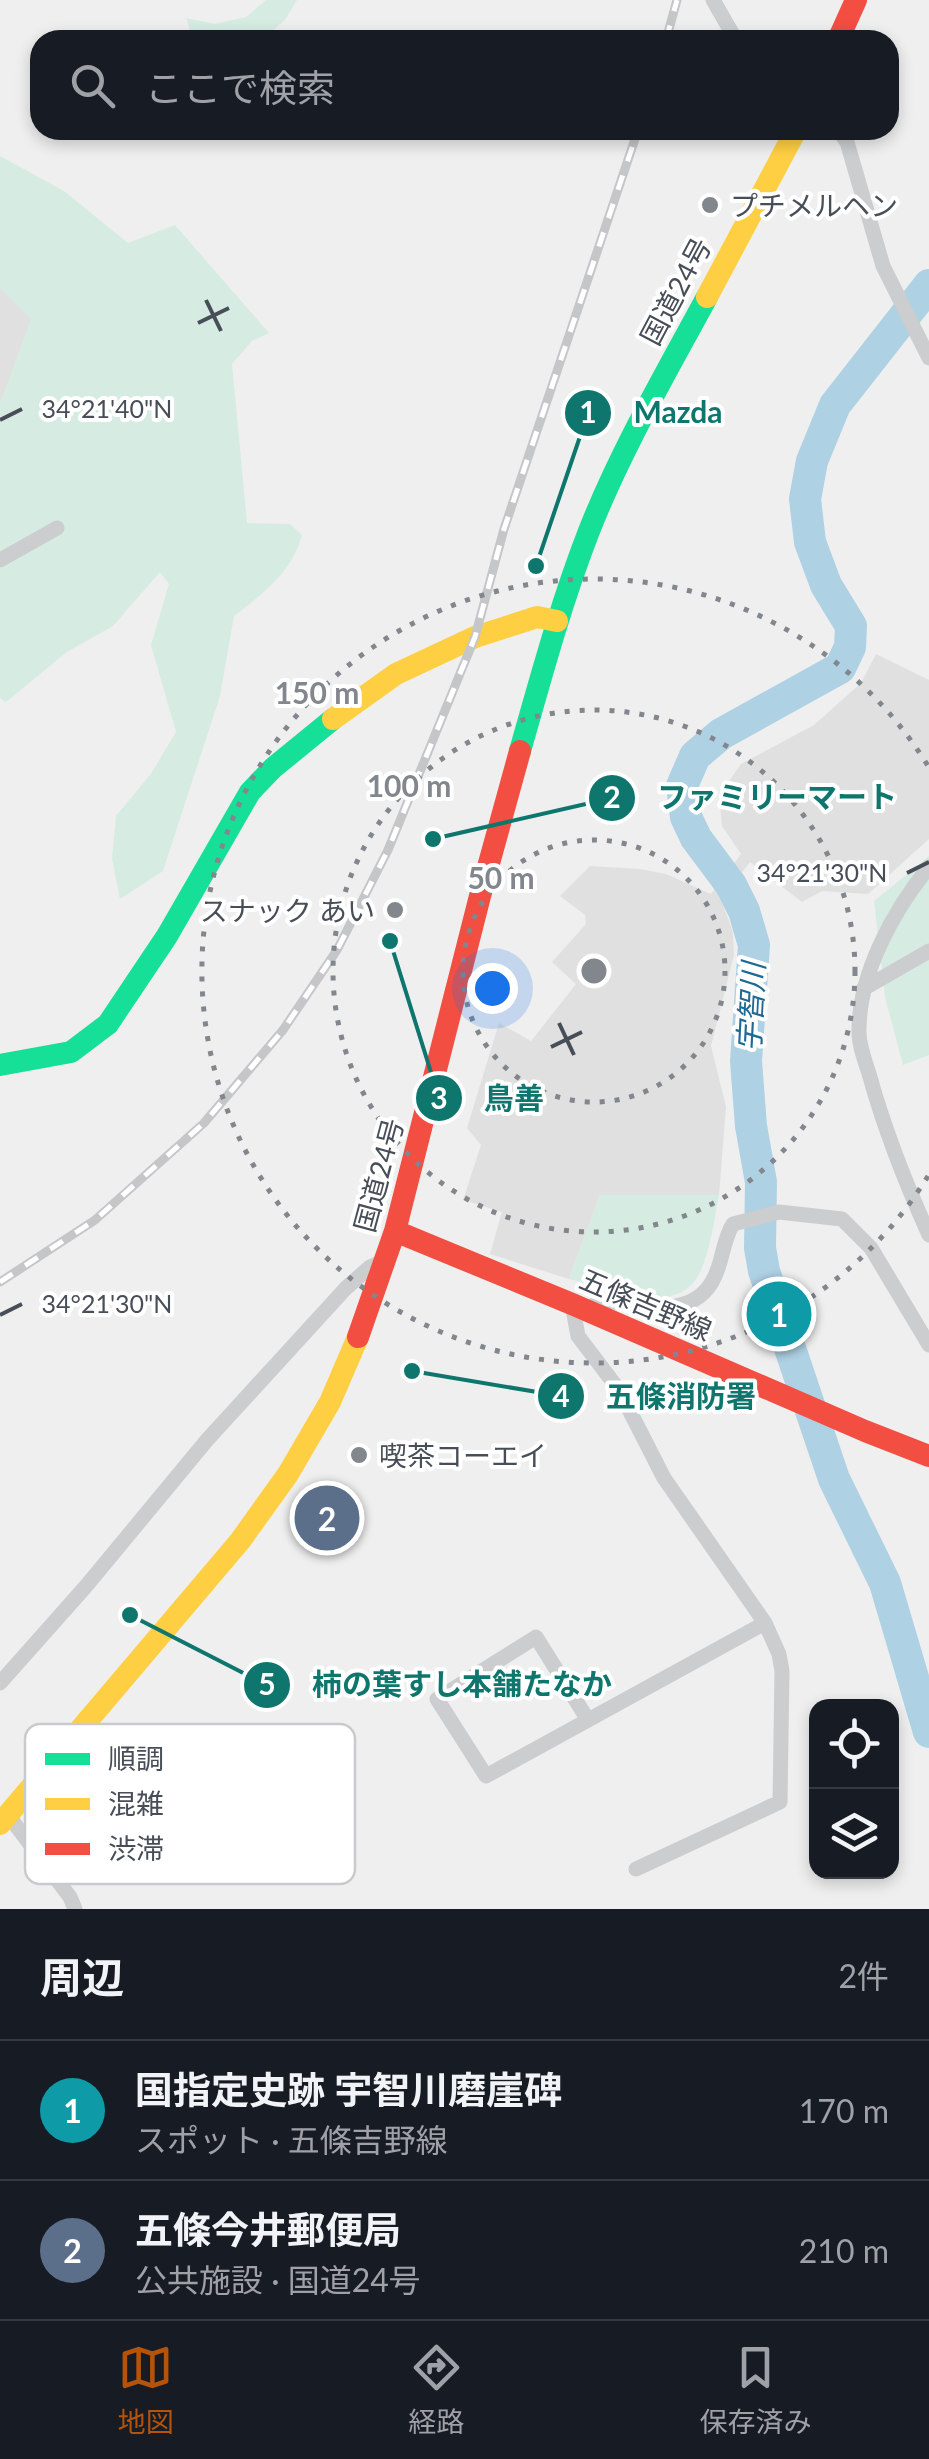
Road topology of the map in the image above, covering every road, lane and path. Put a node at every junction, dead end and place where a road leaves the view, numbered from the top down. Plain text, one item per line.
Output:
1 (713, 0) edge
2 (856, 0) edge
3 (730, 30) edge
4 (842, 30) edge
5 (791, 140) edge
6 (846, 140) edge
7 (929, 358) edge
8 (57, 528) dead end
9 (0, 560) edge
10 (557, 620) junction
11 (929, 867) edge
12 (929, 951) edge
13 (862, 989) junction
14 (0, 1065) edge
15 (395, 1231) junction
16 (929, 1234) edge
17 (385, 1260) junction
18 (580, 1308) junction
19 (928, 1337) edge
20 (929, 1456) edge
21 (765, 1623) junction
22 (0, 1683) edge
23 (588, 1720) junction
24 (81, 1724) edge
25 (25, 1788) edge
26 (2, 1815) edge
27 (25, 1843) edge
28 (636, 1868) dead end
29 (59, 1884) edge
30 (74, 1909) edge

1 - 3 street
2 - 4 main road
5 - 10 main road, 国道24号
6 - 7 street
8 - 9 street
10 - 14 main road
10 - 15 main road, 国道24号
11 - 13 street
12 - 13 street
13 - 16 street
15 - 17 main road, 国道24号
15 - 18 main road, 五條吉野線
17 - 22 street
17 - 24 main road, 国道24号
18 - 19 street
18 - 20 main road, 五條吉野線
18 - 21 street
21 - 23 street
21 - 28 street
23 - 23 street
25 - 26 main road, 国道24号
26 - 27 street
29 - 30 street

